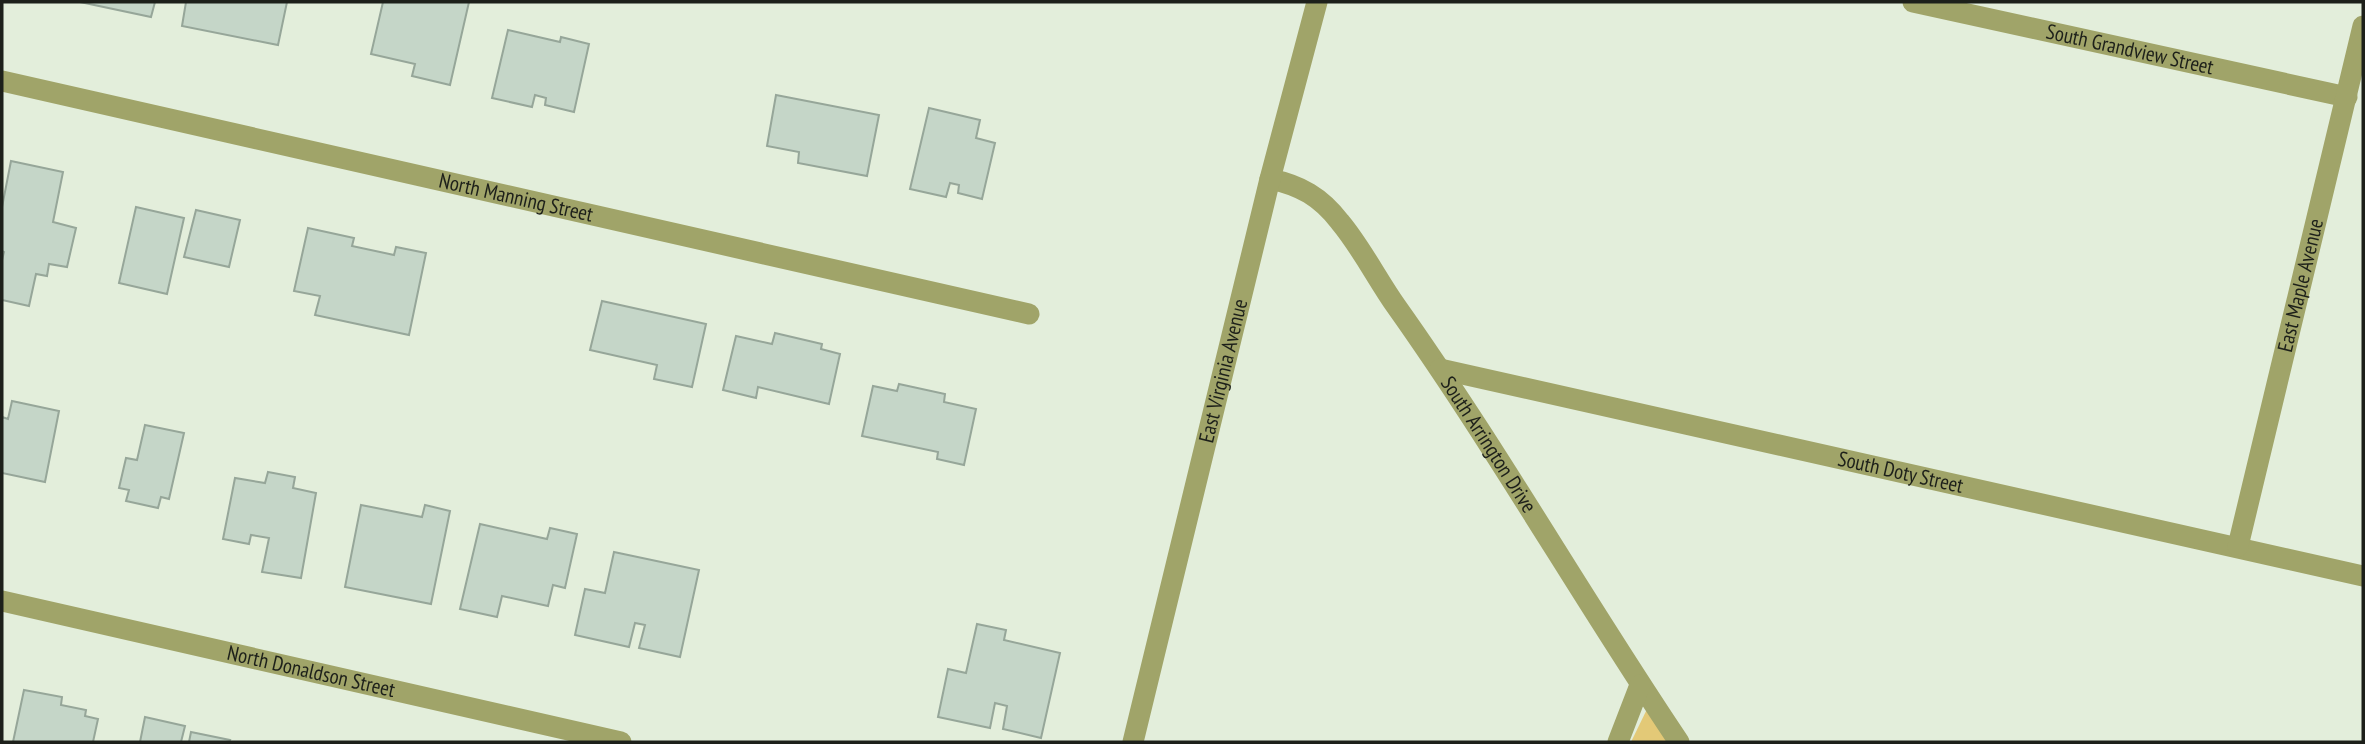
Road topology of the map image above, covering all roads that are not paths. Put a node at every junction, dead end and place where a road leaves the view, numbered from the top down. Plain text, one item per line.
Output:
1 (1317, 2) edge
2 (1913, 2) edge
3 (2363, 26) edge
4 (2, 81) edge
5 (2347, 97) junction
6 (1270, 180) junction
7 (1029, 314) dead end
8 (1440, 369) junction
9 (2238, 547) junction
10 (2363, 576) edge
11 (2, 601) edge
12 (1640, 685) junction
13 (621, 742) edge
14 (1133, 742) edge
15 (1618, 742) edge
16 (1679, 742) edge

1 - 6 street, East Virginia Avenue
2 - 5 street, South Grandview Street
3 - 5 street, East Maple Avenue
4 - 7 street, North Manning Street
5 - 9 street, East Maple Avenue
6 - 8 street, South Arrington Drive
6 - 14 street, East Virginia Avenue
8 - 9 street, South Doty Street
8 - 12 street, South Arrington Drive
9 - 10 street, South Doty Street
11 - 13 street, North Donaldson Street
12 - 15 street
12 - 16 street, South Arrington Drive

